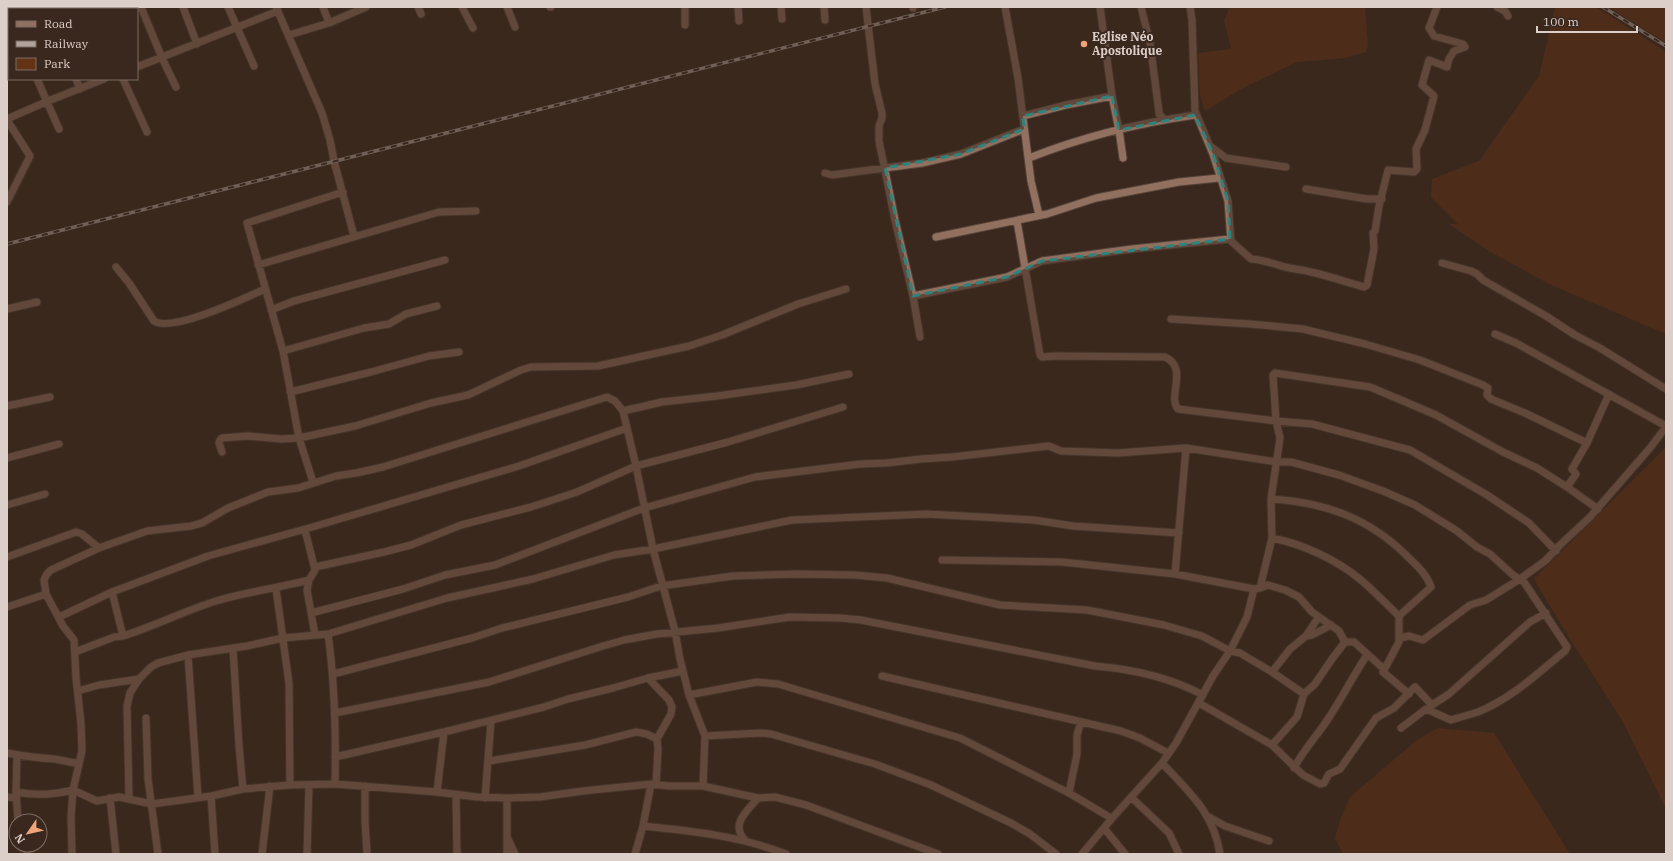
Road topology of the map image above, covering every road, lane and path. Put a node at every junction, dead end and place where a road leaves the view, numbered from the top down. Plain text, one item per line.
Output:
1 (142, 7) edge
2 (183, 7) edge
3 (228, 7) edge
4 (323, 7) edge
5 (366, 7) edge
6 (418, 7) edge
7 (462, 7) edge
8 (507, 7) edge
9 (684, 7) edge
10 (738, 7) edge
11 (781, 7) edge
12 (824, 7) edge
13 (866, 7) edge
14 (1006, 7) edge
15 (1100, 7) edge
16 (1141, 7) edge
17 (1190, 7) edge
18 (1437, 7) edge
19 (1497, 7) edge
20 (277, 9) edge
21 (421, 14) dead end
22 (1508, 16) dead end
23 (782, 19) dead end
24 (825, 20) dead end
25 (739, 21) dead end
26 (329, 23) junction
27 (685, 25) dead end
28 (515, 27) dead end
29 (237, 28) junction
30 (474, 28) dead end
31 (289, 35) junction
32 (197, 44) junction
33 (162, 58) junction
34 (254, 66) dead end
35 (138, 67) edge
36 (38, 80) edge
37 (76, 80) edge
38 (102, 80) edge
39 (124, 80) edge
40 (176, 87) dead end
41 (80, 89) junction
42 (1112, 96) junction
43 (48, 101) junction
44 (1196, 115) junction
45 (1023, 116) junction
46 (7, 120) edge
47 (1165, 120) junction
48 (59, 129) dead end
49 (1024, 129) junction
50 (1119, 130) junction
51 (147, 132) dead end
52 (1210, 146) junction
53 (1028, 158) junction
54 (1123, 158) dead end
55 (1286, 167) dead end
56 (885, 168) junction
57 (825, 173) dead end
58 (1219, 178) junction
59 (1306, 189) dead end
60 (343, 192) junction
61 (1382, 199) junction
62 (7, 202) edge
63 (476, 211) dead end
64 (1040, 215) junction
65 (1017, 221) junction
66 (354, 236) junction
67 (936, 238) dead end
68 (1230, 239) junction
69 (445, 260) dead end
70 (1442, 263) dead end
71 (258, 265) junction
72 (116, 267) dead end
73 (1025, 268) junction
74 (265, 289) junction
75 (846, 289) dead end
76 (913, 296) junction
77 (37, 302) dead end
78 (437, 306) dead end
79 (7, 308) edge
80 (271, 310) junction
81 (1171, 319) dead end
82 (1495, 334) dead end
83 (920, 337) dead end
84 (283, 351) junction
85 (459, 352) dead end
86 (849, 374) dead end
87 (1666, 389) edge
88 (290, 392) junction
89 (1609, 394) junction
90 (50, 397) dead end
91 (7, 406) edge
92 (843, 407) dead end
93 (623, 411) junction
94 (1276, 421) junction
95 (1666, 427) edge
96 (627, 428) junction
97 (299, 438) junction
98 (1586, 443) junction
99 (59, 444) dead end
100 (1186, 448) junction
101 (222, 452) dead end
102 (7, 458) edge
103 (1277, 462) junction
104 (636, 466) junction
105 (313, 482) junction
106 (1567, 486) junction
107 (45, 494) dead end
108 (1271, 498) junction
109 (7, 504) edge
110 (644, 508) junction
111 (1598, 509) junction
112 (305, 530) junction
113 (1179, 533) junction
114 (1272, 538) junction
115 (99, 548) junction
116 (653, 550) junction
117 (1556, 551) junction
118 (7, 557) edge
119 (942, 560) dead end
120 (315, 567) junction
121 (1176, 574) junction
122 (1520, 579) junction
123 (309, 580) junction
124 (664, 586) junction
125 (1257, 588) junction
126 (276, 589) junction
127 (112, 592) junction
128 (46, 594) junction
129 (7, 607) edge
130 (311, 613) junction
131 (1546, 613) junction
132 (1399, 616) junction
133 (59, 618) junction
134 (1318, 618) junction
135 (1331, 625) junction
136 (675, 631) junction
137 (328, 634) junction
138 (316, 635) junction
139 (123, 636) junction
140 (1306, 636) junction
141 (283, 638) junction
142 (1400, 638) junction
143 (1345, 642) junction
144 (233, 648) junction
145 (1230, 651) junction
146 (74, 652) junction
147 (188, 655) junction
148 (1367, 656) junction
149 (1384, 670) junction
150 (683, 671) junction
151 (1272, 672) junction
152 (333, 674) junction
153 (882, 676) dead end
154 (648, 678) junction
155 (139, 679) junction
156 (78, 691) junction
157 (1304, 694) junction
158 (1409, 694) junction
159 (689, 695) junction
160 (1203, 695) junction
161 (1199, 703) junction
162 (1429, 707) junction
163 (335, 713) junction
164 (146, 718) dead end
165 (491, 721) junction
166 (1081, 722) junction
167 (1401, 728) dead end
168 (444, 732) junction
169 (705, 736) junction
170 (656, 739) junction
171 (1272, 745) junction
172 (7, 753) edge
173 (1168, 753) junction
174 (18, 755) junction
175 (336, 757) junction
176 (489, 761) junction
177 (79, 763) junction
178 (1162, 763) junction
179 (1294, 768) junction
180 (335, 784) junction
181 (290, 785) junction
182 (654, 785) junction
183 (270, 786) junction
184 (309, 786) junction
185 (365, 786) junction
186 (703, 786) junction
187 (243, 789) junction
188 (73, 790) junction
189 (437, 792) junction
190 (1069, 793) junction
191 (16, 795) junction
192 (456, 795) junction
193 (211, 796) junction
194 (7, 797) edge
195 (198, 797) junction
196 (110, 798) junction
197 (129, 798) junction
198 (486, 798) junction
199 (507, 798) junction
200 (758, 798) junction
201 (1132, 798) junction
202 (152, 804) junction
203 (1203, 809) junction
204 (17, 813) edge
205 (1111, 818) junction
206 (643, 826) junction
207 (1104, 828) junction
208 (507, 835) junction
209 (746, 841) junction
210 (1269, 841) dead end
211 (72, 854) edge
212 (116, 854) edge
213 (158, 854) edge
214 (215, 854) edge
215 (262, 854) edge
216 (307, 854) edge
217 (367, 854) edge
218 (457, 854) edge
219 (506, 854) edge
220 (515, 854) edge
221 (635, 854) edge
222 (786, 854) edge
223 (938, 854) edge
224 (1056, 854) edge
225 (1082, 854) edge
226 (1124, 854) edge
227 (1179, 854) edge
228 (1220, 854) edge

1 - 33 street
2 - 32 street
3 - 29 street
4 - 26 street
5 - 26 street
6 - 21 street
7 - 30 street
8 - 28 street
9 - 27 street
10 - 25 street
11 - 23 street
12 - 24 street
13 - 56 street
14 - 45 street
15 - 42 street
16 - 47 street
17 - 44 street
18 - 61 street
19 - 22 street
20 - 29 street
20 - 31 street
26 - 31 street
29 - 32 street
29 - 34 street
31 - 60 street
32 - 33 street
33 - 35 street
33 - 40 street
36 - 43 street
37 - 41 street
38 - 41 street
39 - 51 street
41 - 43 street
42 - 45 street
42 - 50 street
43 - 46 street
43 - 48 street
44 - 47 street
44 - 52 street
45 - 49 street
46 - 62 street
47 - 50 street
49 - 53 street
49 - 56 street
50 - 53 street
50 - 54 street
52 - 55 street
52 - 58 street
53 - 64 street
56 - 57 street
56 - 76 street
58 - 64 street
58 - 68 street
59 - 61 street
60 - 66 street
60 - 71 street
61 - 68 street
63 - 66 street
64 - 65 street
65 - 67 street
65 - 73 street
66 - 71 street
68 - 73 street
69 - 80 street
70 - 87 street
71 - 74 street
72 - 74 street
73 - 76 street
73 - 94 street
74 - 80 street
75 - 97 street
76 - 83 street
77 - 79 street
78 - 84 street
80 - 84 street
81 - 98 street
82 - 89 street
84 - 88 street
85 - 88 street
86 - 93 street
88 - 97 street
89 - 95 street
89 - 98 street
90 - 91 street
92 - 104 street
93 - 96 street
93 - 105 street
94 - 103 street
94 - 106 street
94 - 117 street
95 - 111 street
96 - 104 street
96 - 112 street
97 - 101 street
97 - 105 street
98 - 106 street
99 - 102 street
100 - 103 street
100 - 110 street
100 - 113 street
103 - 108 street
103 - 122 street
104 - 110 street
104 - 120 street
105 - 115 street
106 - 111 street
107 - 109 street
108 - 114 street
108 - 132 street
110 - 116 street
110 - 130 street
111 - 117 street
112 - 120 street
112 - 127 street
113 - 116 street
113 - 121 street
114 - 125 street
114 - 132 street
115 - 118 street
115 - 128 street
116 - 124 street
116 - 137 street
117 - 122 street
119 - 121 street
120 - 123 street
121 - 125 street
122 - 131 street
122 - 142 street
123 - 126 street
123 - 130 street
124 - 136 street
124 - 145 street
124 - 152 street
125 - 134 street
125 - 145 street
126 - 139 street
126 - 141 street
127 - 133 street
127 - 139 street
128 - 129 street
128 - 133 street
130 - 138 street
131 - 162 street
131 - 162 street
132 - 142 street
133 - 146 street
134 - 135 street
134 - 140 street
135 - 140 street
135 - 143 street
136 - 150 street
136 - 160 street
136 - 163 street
137 - 138 street
137 - 152 street
138 - 141 street
139 - 146 street
140 - 151 street
141 - 144 street
141 - 181 street
142 - 149 street
143 - 148 street
143 - 157 street
144 - 147 street
144 - 187 street
145 - 151 street
145 - 160 street
146 - 156 street
147 - 155 street
147 - 195 street
148 - 149 street
148 - 179 street
149 - 158 street
150 - 154 street
150 - 159 street
151 - 157 street
152 - 163 street
153 - 166 street
154 - 165 street
154 - 170 street
155 - 156 street
155 - 197 street
156 - 177 street
157 - 171 street
158 - 162 street
158 - 179 street
159 - 169 street
159 - 190 street
160 - 161 street
161 - 171 street
161 - 173 street
162 - 167 street
163 - 175 street
164 - 202 street
165 - 168 street
165 - 176 street
166 - 173 street
166 - 190 street
168 - 175 street
168 - 189 street
169 - 186 street
169 - 224 street
170 - 176 street
170 - 182 street
171 - 179 street
172 - 174 street
173 - 178 street
174 - 177 street
174 - 191 street
175 - 180 street
176 - 198 street
177 - 188 street
178 - 201 street
178 - 203 street
180 - 184 street
180 - 185 street
181 - 183 street
181 - 184 street
182 - 186 street
182 - 199 street
182 - 206 street
183 - 187 street
183 - 215 street
184 - 216 street
185 - 189 street
185 - 217 street
186 - 200 street
187 - 193 street
188 - 191 street
188 - 196 street
188 - 211 street
189 - 192 street
190 - 205 street
191 - 194 street
191 - 204 street
192 - 198 street
192 - 218 street
193 - 195 street
193 - 214 street
195 - 202 street
196 - 197 street
196 - 212 street
197 - 202 street
198 - 199 street
199 - 208 street
200 - 209 street
200 - 223 street
201 - 205 street
201 - 227 street
202 - 213 street
203 - 210 street
203 - 228 street
205 - 207 street
206 - 209 street
206 - 221 street
207 - 225 street
207 - 226 street
208 - 219 street
208 - 220 street
209 - 222 street

